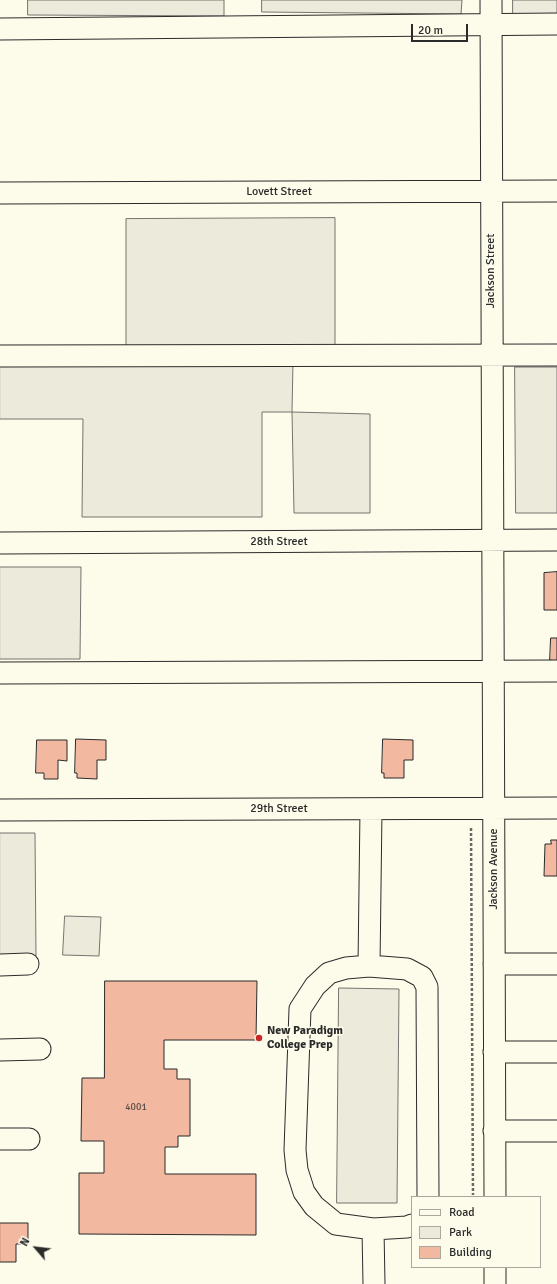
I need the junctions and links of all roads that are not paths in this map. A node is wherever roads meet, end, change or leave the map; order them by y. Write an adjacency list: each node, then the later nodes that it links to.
1 (491, 0): 2 (street, Jackson Street)
2 (491, 24): 3 (street); 4 (street); 5 (street, Jackson Street)
3 (557, 24)
4 (0, 29)
5 (491, 191): 6 (street, Lovett Street); 7 (street, Lovett Street); 8 (street, Jackson Street)
6 (557, 191)
7 (0, 193)
8 (492, 355): 9 (street); 10 (street); 12 (street, Jackson Street)
9 (557, 355)
10 (0, 356)
11 (557, 540): 12 (street, 28th Street)
12 (492, 541): 13 (street, 28th Street); 14 (street, Jackson Avenue)
13 (0, 543)
14 (493, 671): 15 (street); 16 (street); 18 (street, Jackson Avenue)
15 (557, 671)
16 (0, 673)
17 (371, 808): 18 (street, 29th Street); 20 (street, 29th Street); 25 (street)
18 (494, 808): 19 (street, 29th Street); 22 (street, Jackson Avenue)
19 (557, 808)
20 (0, 810)
21 (28, 964): 24 (street)
22 (494, 964): 23 (street); 28 (street, Jackson Avenue)
23 (557, 964)
24 (0, 965)
25 (369, 966): 34 (street); 37 (street)
26 (40, 1049): 27 (street)
27 (0, 1050)
28 (494, 1052): 29 (street); 30 (street, Jackson Avenue)
29 (557, 1052)
30 (494, 1131): 31 (street); 35 (street, Jackson Avenue)
31 (557, 1131)
32 (0, 1139): 33 (street)
33 (29, 1139)
34 (428, 1196)
35 (495, 1196)
36 (411, 1225): 37 (street)
37 (373, 1229): 39 (street)
38 (495, 1268): 40 (street)
39 (374, 1284)
40 (495, 1284)

